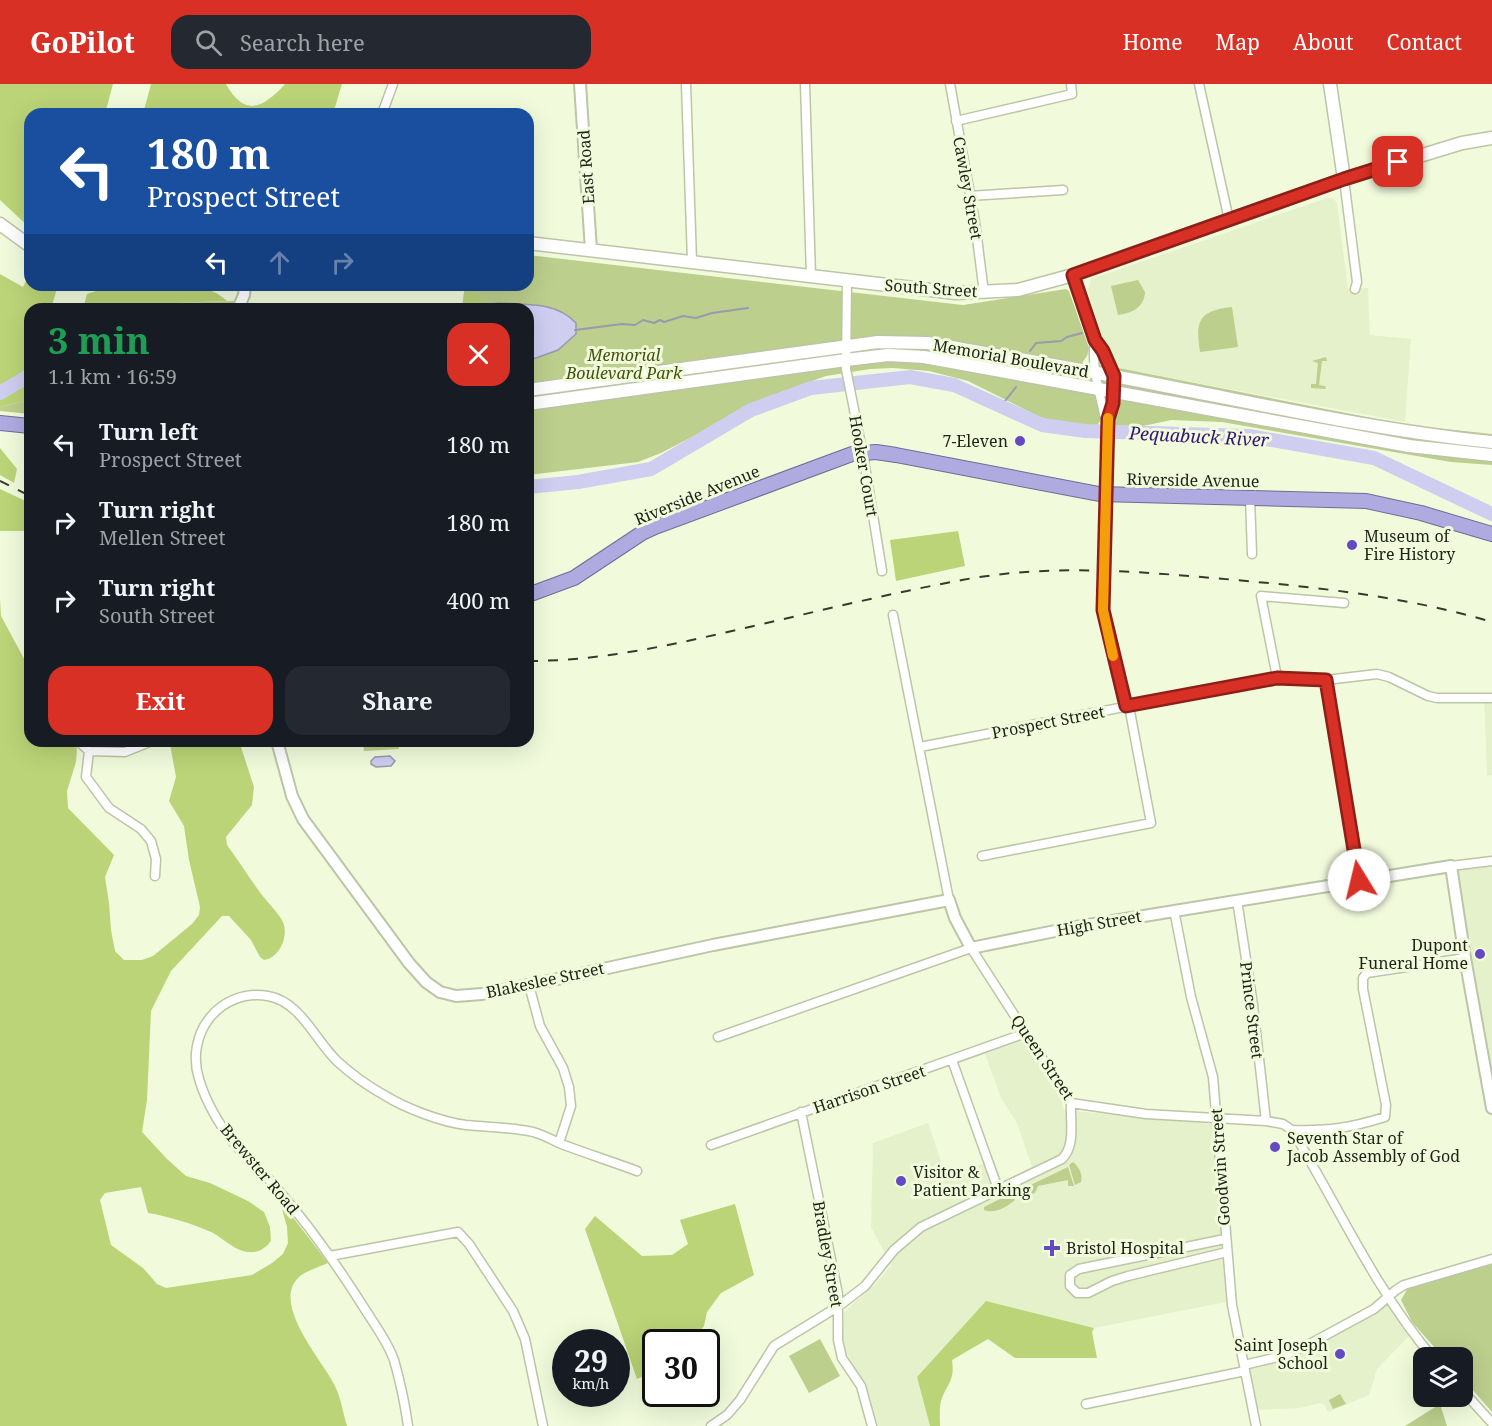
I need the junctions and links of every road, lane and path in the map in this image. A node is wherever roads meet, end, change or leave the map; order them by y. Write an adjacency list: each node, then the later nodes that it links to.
1 (393, 84): 9 (street)
2 (580, 84): 19 (street, East Road)
3 (686, 84): 20 (street)
4 (805, 84): 22 (street)
5 (950, 84): 10 (street, Cawley Street)
6 (1071, 84): 10 (street)
7 (1199, 84): 15 (street)
8 (1330, 84): 12 (main road)
9 (384, 108)
10 (956, 121): 14 (street, Cawley Street)
11 (1492, 138): 12 (main road, South Street)
12 (1344, 179): 15 (main road, South Street); 24 (street)
13 (1063, 190): 14 (street)
14 (969, 196): 25 (street, Cawley Street)
15 (1229, 220): 21 (main road, South Street)
16 (0, 225): 17 (main road)
17 (24, 242)
18 (534, 244): 19 (main road, South Street)
19 (591, 250): 20 (main road, South Street)
20 (692, 261): 22 (main road, South Street)
21 (1073, 275): 25 (main road, South Street); 26 (street)
22 (812, 276): 23 (main road, South Street)
23 (847, 281): 25 (main road, South Street); 27 (street, Hooker Court)
24 (1355, 289)
25 (984, 293)
26 (1095, 340): 29 (street); 30 (street)
27 (847, 346): 28 (street, Hooker Court); 29 (main road, Memorial Boulevard); 31 (main road, Memorial Boulevard)
28 (847, 366): 32 (main road, Memorial Boulevard); 34 (main road, Memorial Boulevard); 39 (street, Hooker Court)
29 (1095, 372): 30 (main road, Memorial Boulevard); 32 (street)
30 (1114, 376): 33 (street); 38 (main road, Memorial Boulevard)
31 (534, 389)
32 (1098, 389): 33 (main road, Memorial Boulevard); 35 (street)
33 (1114, 392): 35 (street); 40 (main road, Memorial Boulevard)
34 (534, 403)
35 (1108, 419): 41 (street)
36 (0, 423): 37 (highway)
37 (24, 425)
38 (1492, 442)
39 (862, 453): 41 (highway, Riverside Avenue); 45 (street, Hooker Court); 46 (highway, Riverside Avenue)
40 (1492, 455)
41 (1107, 494): 42 (highway, Riverside Avenue); 52 (street)
42 (1250, 497): 43 (highway, Riverside Avenue); 44 (street)
43 (1492, 534)
44 (1252, 555)
45 (882, 571)
46 (534, 593)
47 (1344, 603): 49 (street)
48 (893, 615): 56 (street, Queen Street)
49 (1277, 678): 50 (street, Prospect Street); 52 (street, Prospect Street)
50 (1326, 680): 51 (street, Prospect Street); 62 (street)
51 (1492, 698)
52 (1127, 706): 56 (street, Prospect Street); 58 (street)
53 (85, 747): 57 (street)
54 (136, 747): 57 (street)
55 (279, 747): 68 (street, Blakeslee Street)
56 (920, 747): 63 (street, Queen Street)
57 (89, 751): 61 (street)
58 (982, 856)
59 (1492, 861): 60 (street, High Street)
60 (1451, 866): 62 (street, High Street); 67 (street)
61 (155, 876)
62 (1359, 880): 64 (street, High Street)
63 (949, 900): 66 (street, Queen Street); 68 (street, Blakeslee Street)
64 (1237, 900): 65 (street, High Street); 76 (street, Prince Street)
65 (1174, 910): 66 (street, High Street); 75 (street, Goodwin Street)
66 (972, 948): 69 (street, Queen Street); 70 (street, High Street)
67 (1465, 958): 73 (street); 77 (street, Queen Street)
68 (529, 985): 78 (street)
69 (1026, 1033): 71 (street, Harrison Street); 72 (street, Queen Street)
70 (718, 1037)
71 (952, 1060): 74 (street, Harrison Street); 81 (street)
72 (1071, 1103): 75 (street, Queen Street); 81 (street)
73 (1492, 1108)
74 (801, 1112): 79 (street, Harrison Street); 87 (street, Bradley Street)
75 (1217, 1119): 76 (street, Queen Street); 82 (street, Goodwin Street)
76 (1266, 1121): 77 (street, Queen Street)
77 (1292, 1130): 86 (street)
78 (559, 1143): 80 (street, Brewster Road); 84 (street, Brewster Road)
79 (711, 1145)
80 (637, 1171)
81 (998, 1189): 87 (street)
82 (1225, 1239): 83 (street, Goodwin Street); 83 (street)
83 (1227, 1252): 89 (street, Goodwin Street)
84 (330, 1256): 94 (street, Brewster Road); 95 (street)
85 (1492, 1259): 86 (street)
86 (1389, 1297): 88 (street); 89 (street)
87 (839, 1306): 93 (street, Bradley Street); 96 (street)
88 (1424, 1347)
89 (1244, 1368): 91 (street); 97 (street, Goodwin Street)
90 (1473, 1402): 92 (street)
91 (1086, 1404)
92 (1492, 1423)
93 (870, 1424)
94 (408, 1426)
95 (543, 1426)
96 (711, 1426)
97 (1256, 1426)

